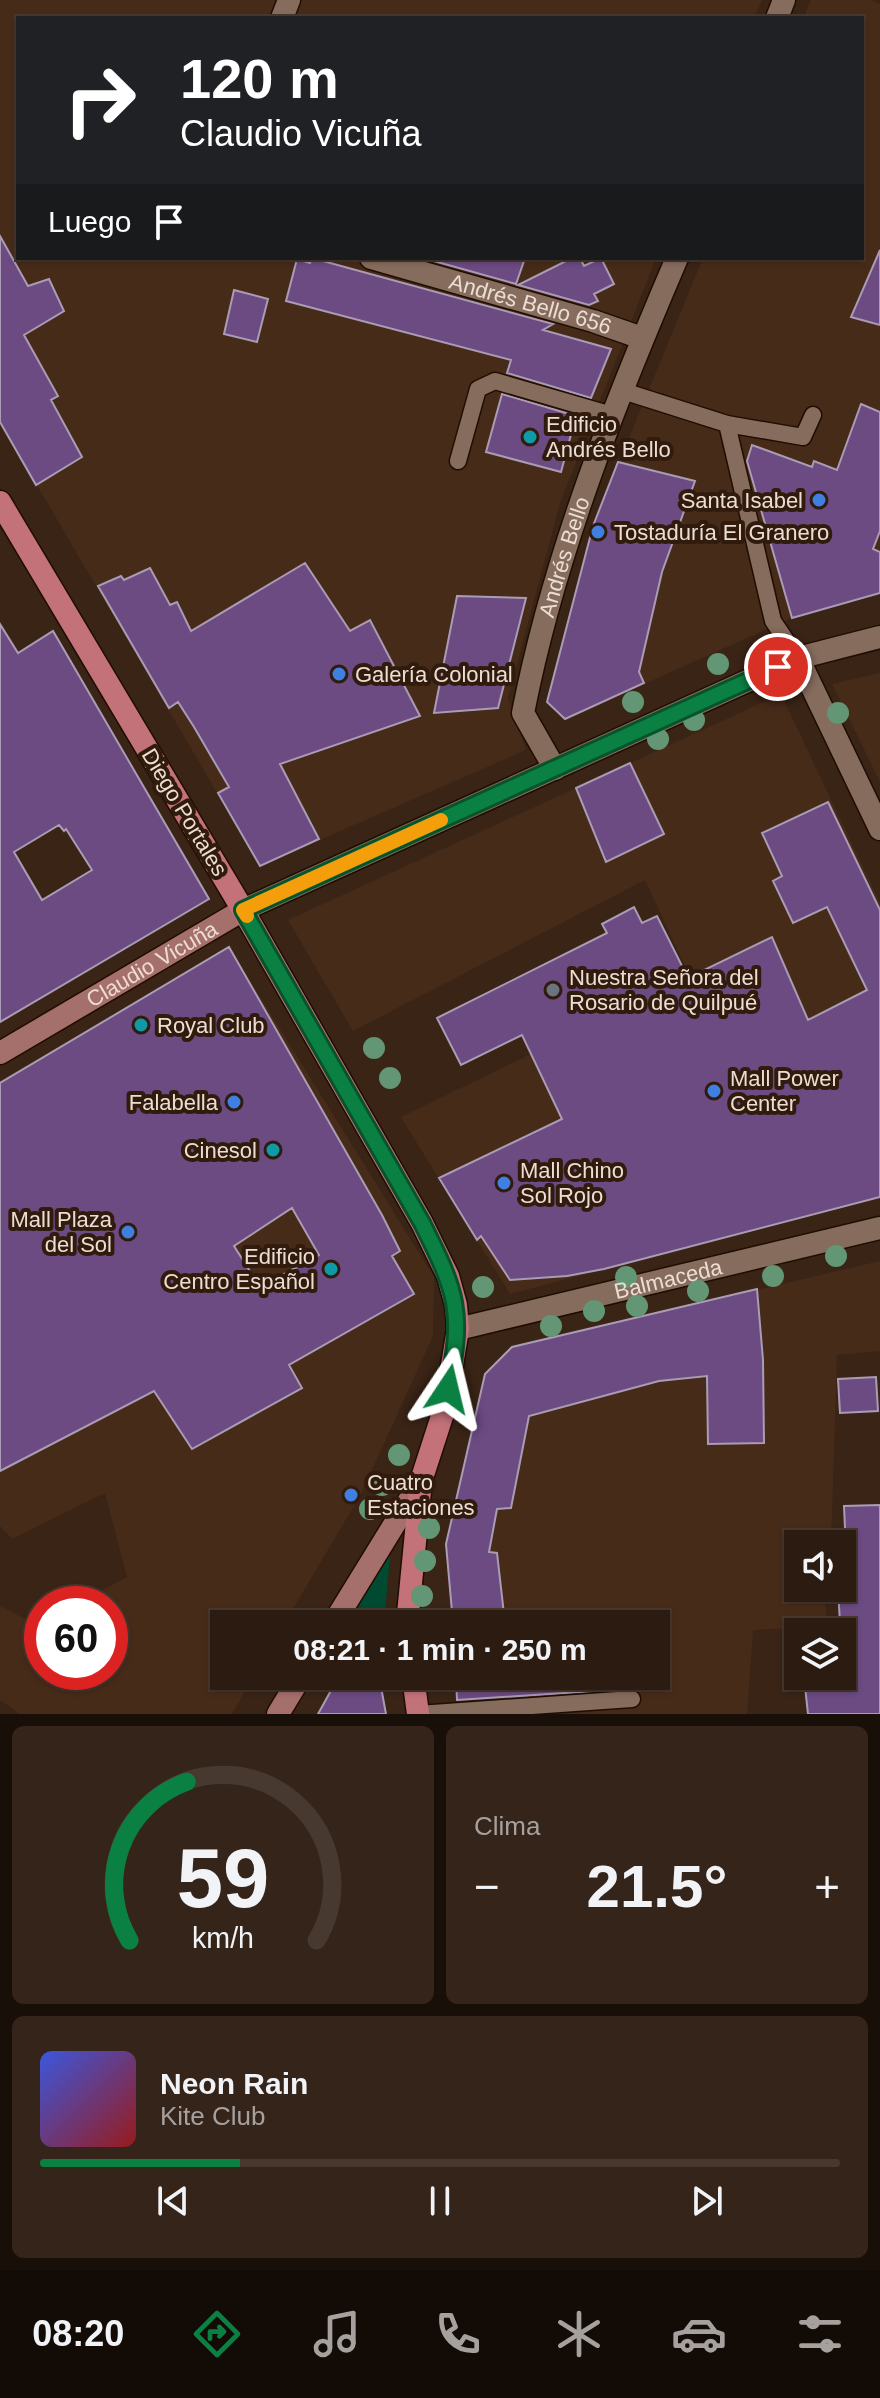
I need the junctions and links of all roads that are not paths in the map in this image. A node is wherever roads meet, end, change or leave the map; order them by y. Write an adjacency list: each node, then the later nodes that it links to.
1 (378, 260): 3 (street, Andrés Bello 656)
2 (676, 260): 3 (street, Andrés Bello)
3 (642, 338): 4 (street, Andrés Bello)
4 (623, 391): 5 (street, Andrés Bello); 7 (lane)
5 (612, 415): 8 (lane); 12 (street, Andrés Bello)
6 (813, 415): 7 (lane)
7 (727, 424): 11 (lane)
8 (458, 461)
9 (0, 502): 14 (main road, Diego Portales)
10 (880, 637): 11 (street, Claudio Vicuña)
11 (798, 658): 12 (street, Claudio Vicuña); 13 (street)
12 (555, 769): 14 (street, Claudio Vicuña)
13 (880, 829)
14 (243, 910): 15 (main road, Claudio Vicuña); 17 (main road, Diego Portales)
15 (0, 1053)
16 (880, 1228): 17 (street, Balmaceda)
17 (458, 1329): 18 (main road, Diego Portales)
18 (421, 1481): 19 (main road); 20 (main road, Diego Portales)
19 (342, 1610)
20 (408, 1610)
21 (293, 1690): 24 (main road)
22 (415, 1690): 25 (main road)
23 (632, 1699): 25 (lane)
24 (278, 1714)
25 (418, 1714)

